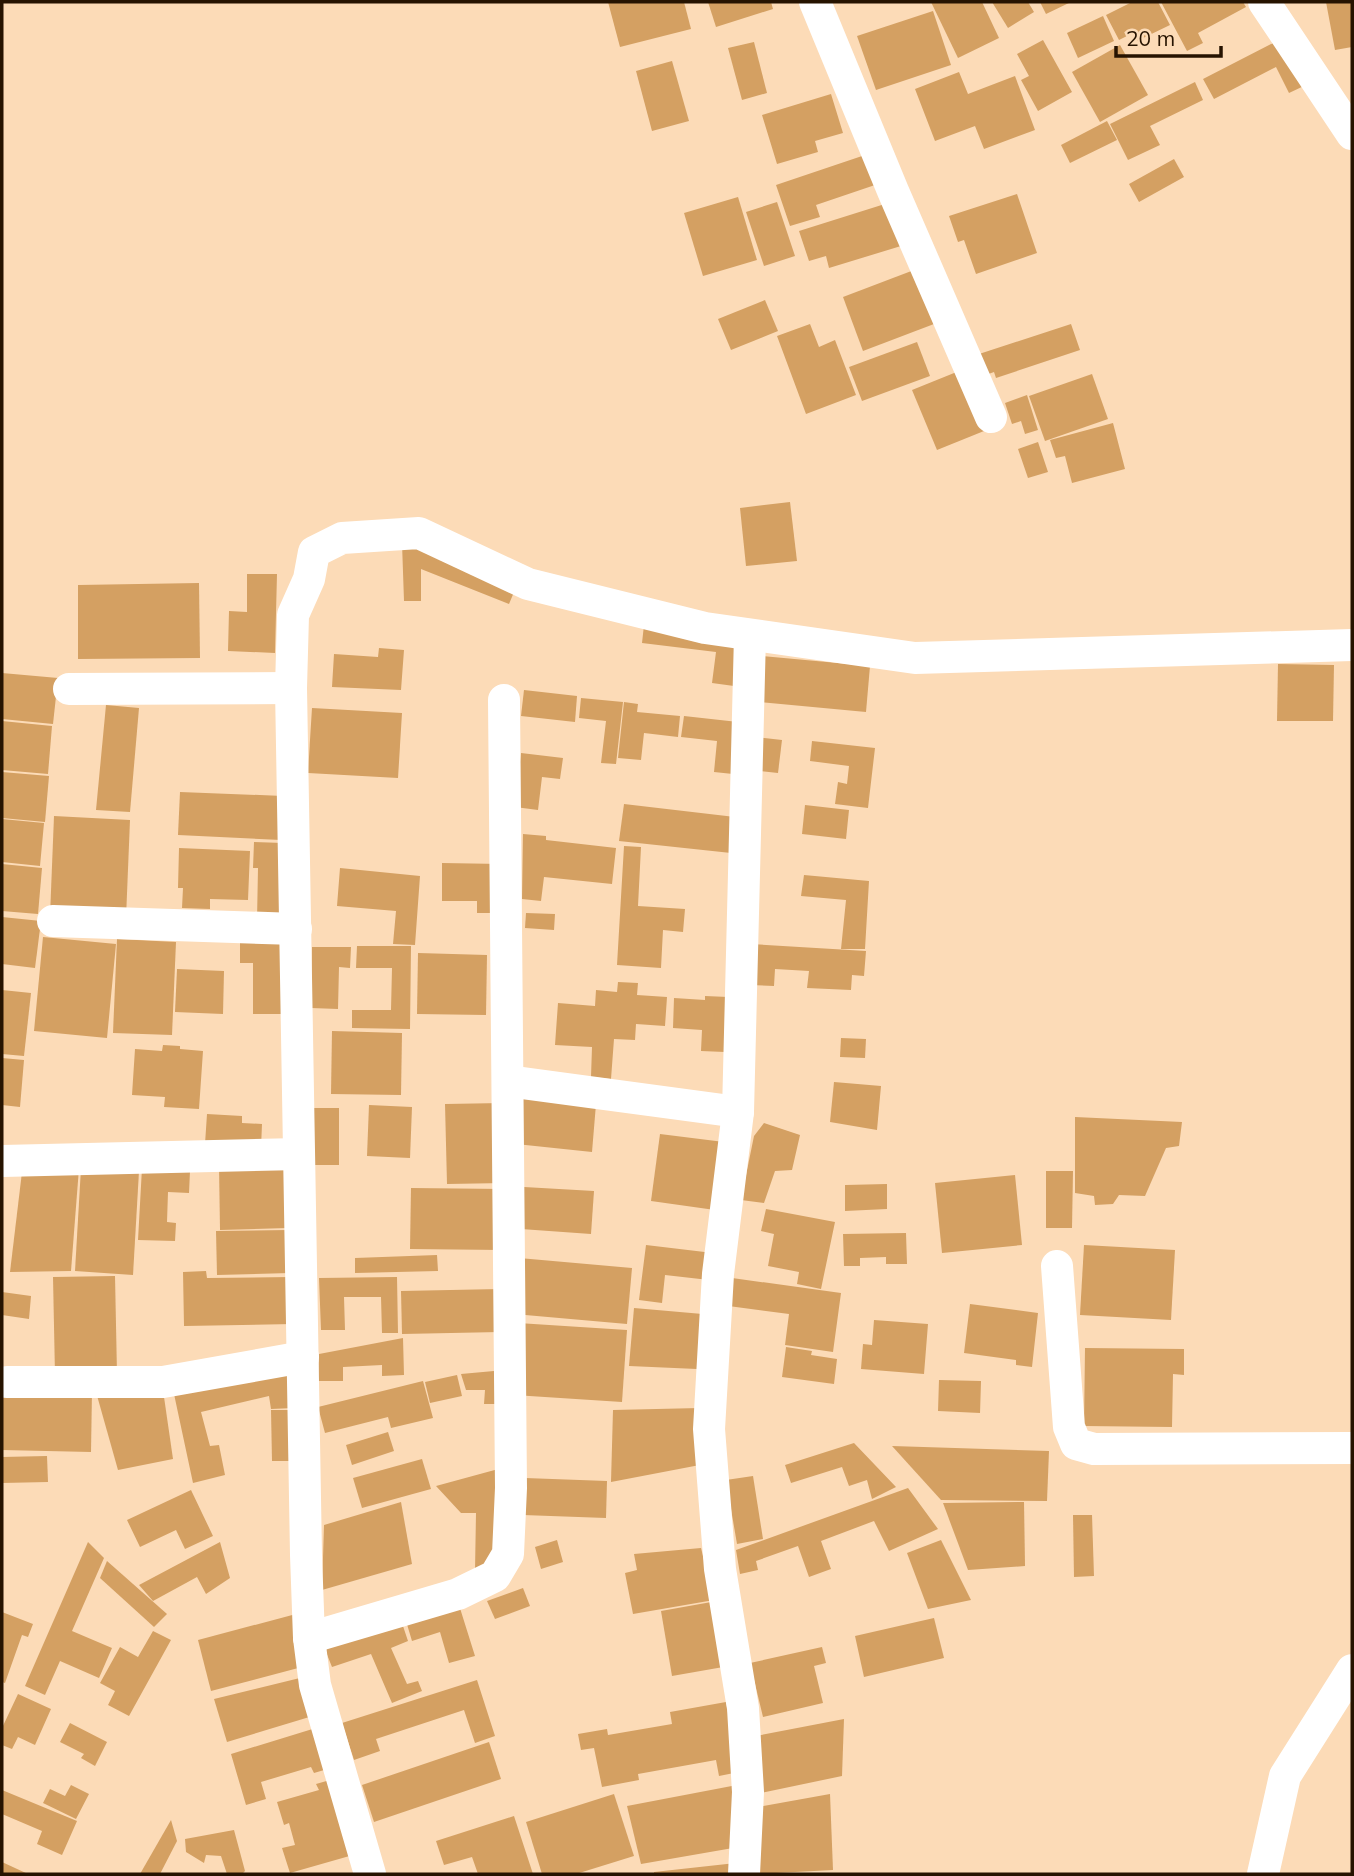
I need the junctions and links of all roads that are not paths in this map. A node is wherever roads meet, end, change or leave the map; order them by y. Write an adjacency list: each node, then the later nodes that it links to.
1 (815, 2): 4 (street)
2 (1264, 2): 3 (street)
3 (1348, 120)
4 (991, 417)
5 (750, 635): 6 (street); 7 (street); 13 (street)
6 (1352, 645)
7 (291, 688): 8 (street); 11 (street)
8 (69, 690)
9 (504, 699): 12 (street)
10 (53, 921): 11 (street)
11 (296, 929): 14 (street)
12 (508, 1081): 13 (street); 20 (street)
13 (738, 1112): 23 (street)
14 (299, 1154): 15 (street); 17 (street)
15 (2, 1160)
16 (1057, 1266): 19 (street)
17 (303, 1357): 18 (street); 20 (street)
18 (7, 1382)
19 (1352, 1448)
20 (309, 1638): 22 (street)
21 (1352, 1670): 24 (street)
22 (370, 1874)
23 (744, 1874)
24 (1263, 1874)

